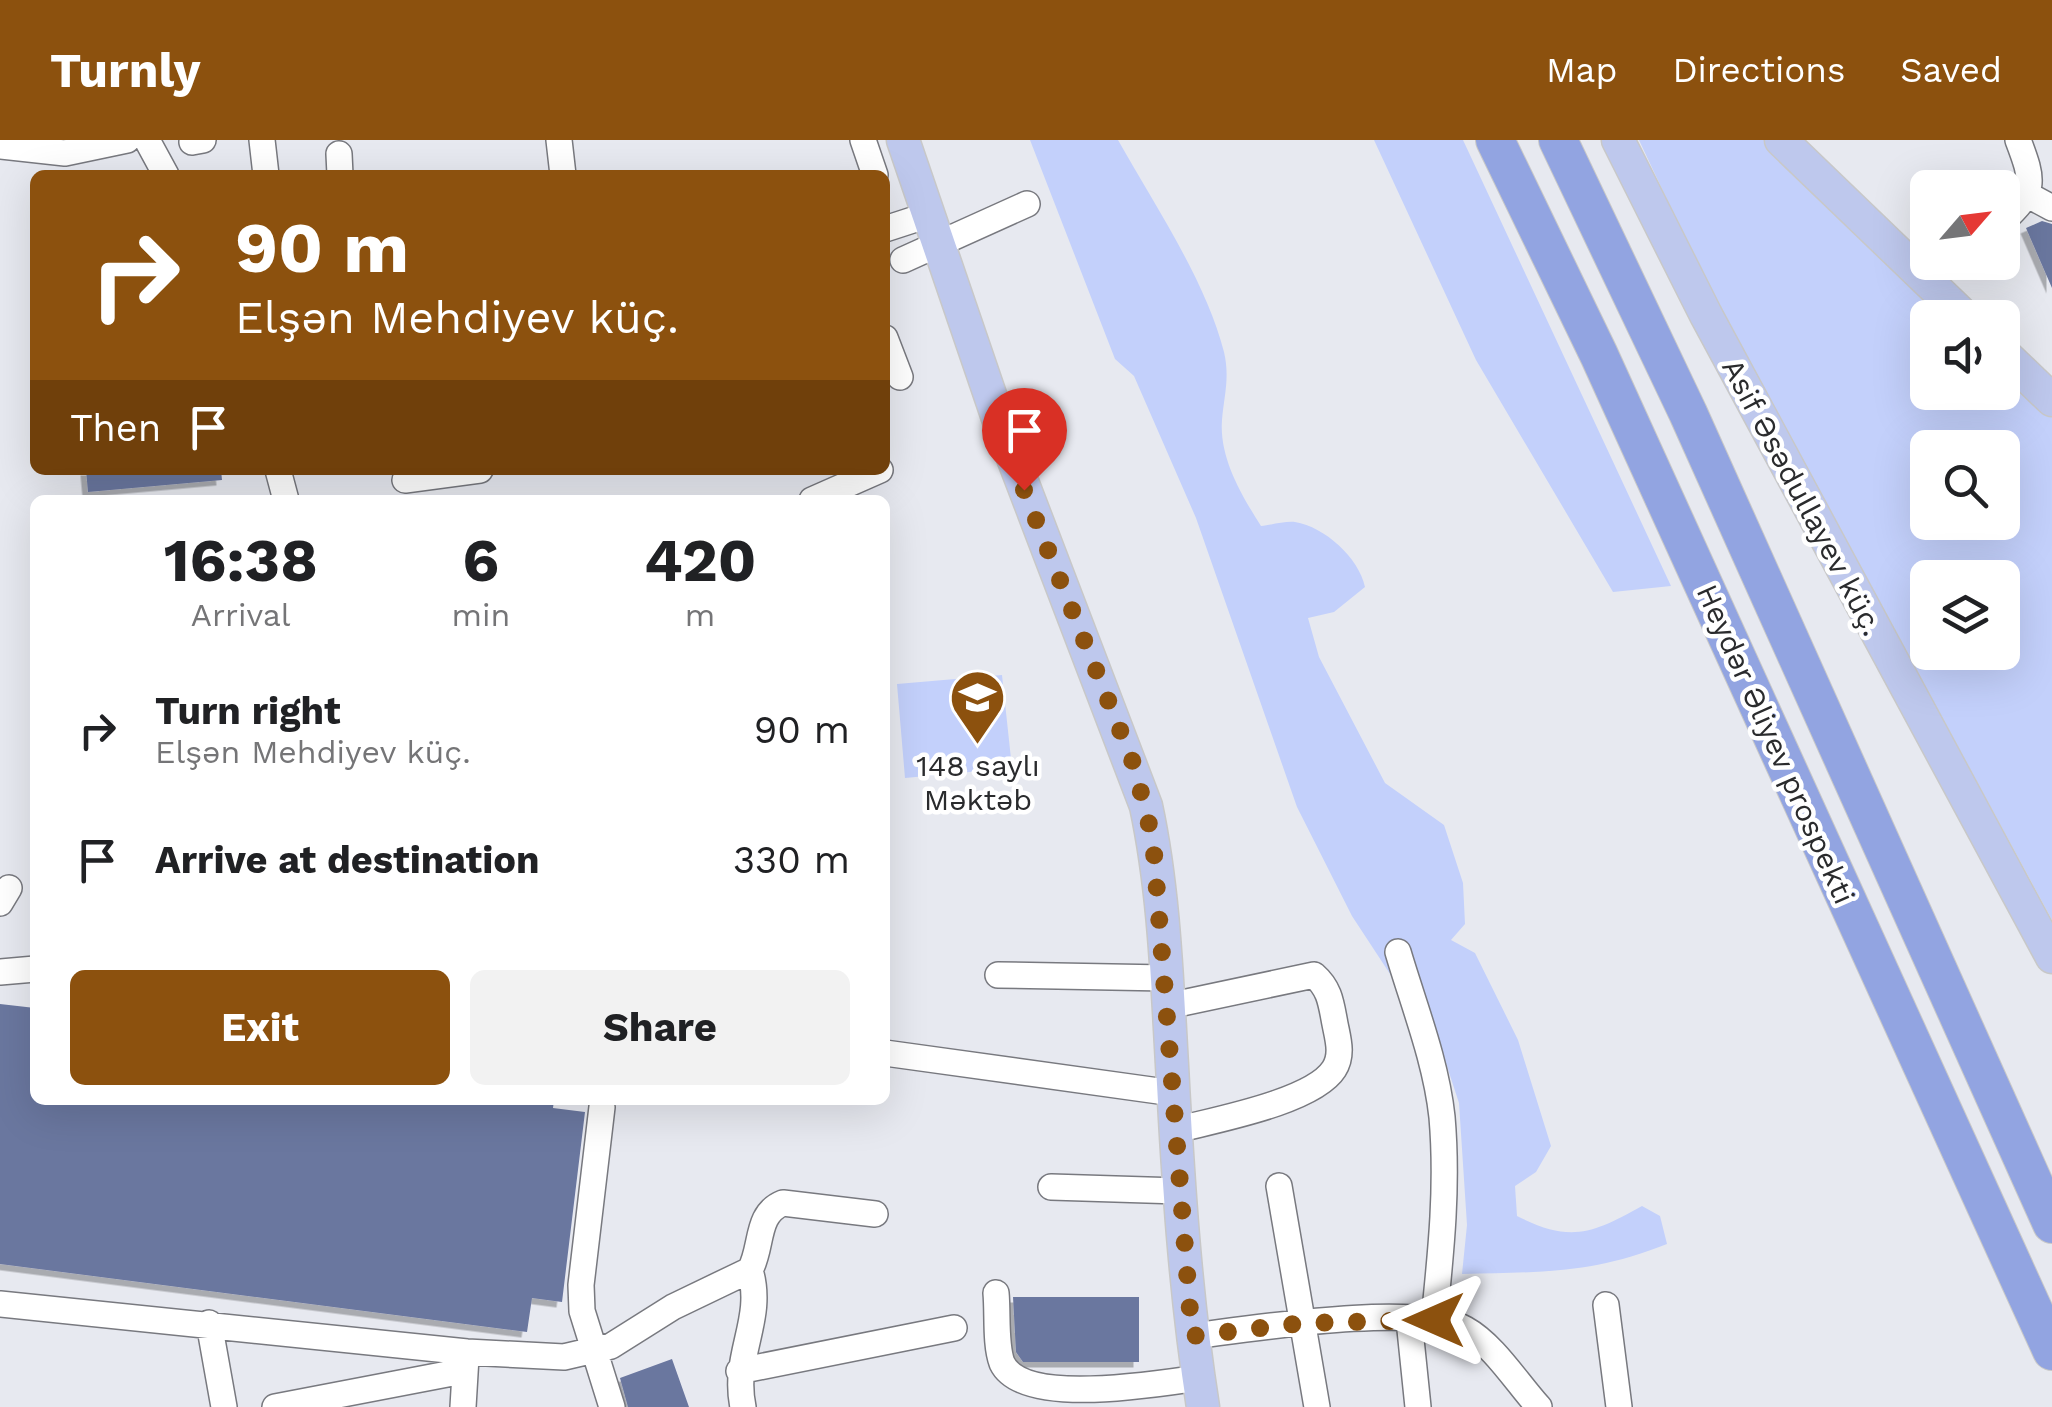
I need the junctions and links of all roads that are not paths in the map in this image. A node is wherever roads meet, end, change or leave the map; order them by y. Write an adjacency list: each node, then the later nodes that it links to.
1 (127, 140): 12 (street)
2 (147, 140): 13 (street)
3 (262, 140): 14 (street)
4 (559, 140): 15 (street)
5 (864, 140): 16 (street)
6 (903, 140): 22 (main road)
7 (1496, 140): 57 (highway, Heydər Əliyev prospekti)
8 (1618, 140): 34 (main road, Asif Əsədullayev küç.)
9 (1782, 140): 24 (main road)
10 (2018, 140): 17 (street)
11 (1561, 142): 47 (highway, Heydər Əliyev prospekti)
12 (1, 148)
13 (163, 170)
14 (265, 170)
15 (562, 170)
16 (873, 170)
17 (2028, 194): 18 (street); 20 (street)
18 (2020, 203)
19 (1027, 204): 22 (street)
20 (2052, 208)
21 (890, 220): 22 (street)
22 (933, 231): 23 (street); 38 (main road)
23 (903, 260)
24 (1947, 300)
25 (890, 351): 27 (street)
26 (2020, 369): 28 (main road)
27 (900, 377)
28 (2052, 400)
29 (443, 475): 31 (street)
30 (869, 475): 32 (street)
31 (406, 480)
32 (823, 495)
33 (1398, 952): 52 (street)
34 (2052, 956)
35 (30, 969): 36 (street)
36 (0, 972)
37 (998, 976): 38 (street)
38 (1167, 992): 40 (main road); 42 (street)
39 (890, 1054): 40 (street)
40 (1173, 1093): 42 (main road)
41 (602, 1107): 58 (street)
42 (1176, 1130): 45 (main road)
43 (1279, 1186): 53 (street)
44 (1052, 1187): 45 (street)
45 (1179, 1191): 56 (main road)
46 (875, 1214): 48 (street)
47 (2052, 1224)
48 (750, 1270): 58 (street); 60 (street)
49 (996, 1294): 62 (street)
50 (0, 1304): 54 (street)
51 (1606, 1304): 71 (street)
52 (1422, 1320): 53 (street); 69 (street); 70 (street)
53 (1304, 1323): 56 (street); 68 (street)
54 (209, 1324): 59 (street); 63 (street)
55 (954, 1328): 60 (street)
56 (1192, 1336): 61 (main road)
57 (2052, 1351)
58 (594, 1354): 59 (street); 66 (street)
59 (465, 1362): 64 (street); 65 (street)
60 (739, 1371): 67 (street)
61 (1201, 1392): 62 (street)
62 (1080, 1402)
63 (224, 1407)
64 (275, 1407)
65 (463, 1407)
66 (612, 1407)
67 (743, 1407)
68 (1316, 1407)
69 (1418, 1407)
70 (1539, 1407)
71 (1620, 1407)

